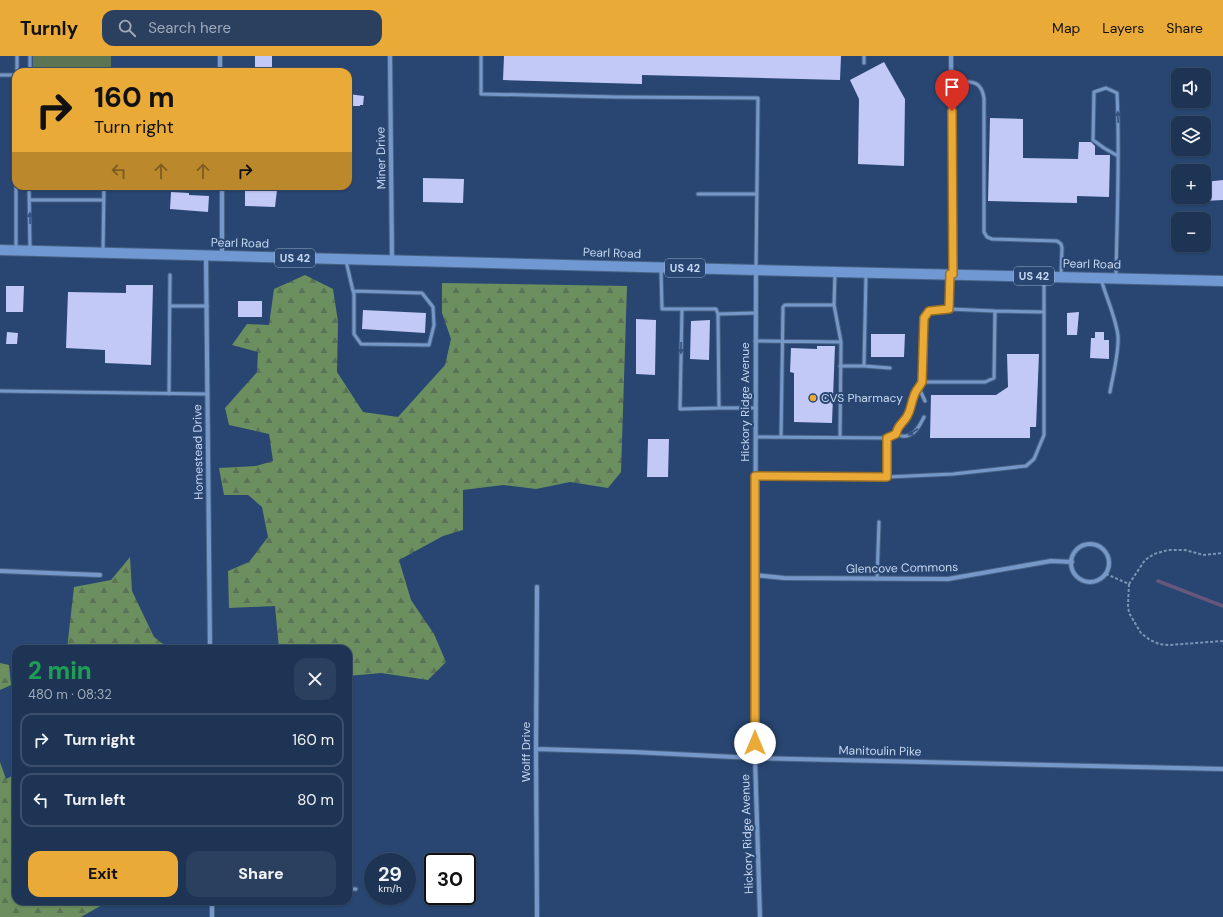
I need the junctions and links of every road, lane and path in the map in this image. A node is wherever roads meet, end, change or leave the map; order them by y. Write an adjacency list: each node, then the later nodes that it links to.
1 (17, 56): 9 (lane)
2 (30, 56): 10 (lane)
3 (220, 56): 11 (street)
4 (390, 56): 31 (street, Miner Drive)
5 (481, 56): 21 (lane)
6 (864, 56): 8 (lane)
7 (952, 56): 14 (street)
8 (864, 63)
9 (17, 68)
10 (30, 68)
11 (220, 68)
12 (0, 75): 13 (lane)
13 (12, 75)
14 (952, 81): 36 (street); 39 (lane)
15 (1118, 156): 15 (lane, one-way to 15); 41 (lane)
16 (16, 190): 25 (lane)
17 (29, 190): 22 (lane)
18 (104, 190): 23 (lane)
19 (222, 190): 29 (street)
20 (698, 194): 21 (lane)
21 (757, 194): 33 (lane)
22 (29, 200): 23 (lane); 26 (lane, one-way to 22)
23 (104, 200): 27 (lane)
24 (0, 250): 25 (main road, Pearl Road / US 42)
25 (16, 251): 26 (main road, Pearl Road / US 42)
26 (30, 251): 27 (main road, Pearl Road / US 42)
27 (103, 253): 28 (main road, Pearl Road / US 42)
28 (206, 256): 29 (main road, Pearl Road / US 42); 46 (street, Homestead Drive)
29 (222, 256): 30 (main road, Pearl Road / US 42)
30 (345, 259): 31 (main road, Pearl Road / US 42); 43 (lane)
31 (392, 260): 32 (main road, Pearl Road / US 42)
32 (661, 268): 33 (main road, Pearl Road / US 42); 47 (lane)
33 (756, 270): 34 (main road, Pearl Road / US 42); 51 (street, Hickory Ridge Avenue)
34 (835, 272): 35 (main road, Pearl Road / US 42); 44 (lane)
35 (866, 272): 36 (main road, Pearl Road / US 42); 57 (lane)
36 (951, 274): 38 (main road, Pearl Road / US 42); 48 (lane)
37 (170, 275): 45 (lane)
38 (1044, 276): 39 (main road, Pearl Road / US 42); 50 (lane)
39 (1061, 277): 40 (main road, Pearl Road / US 42)
40 (1100, 278): 41 (main road, Pearl Road / US 42); 62 (lane)
41 (1116, 278): 42 (main road, Pearl Road / US 42)
42 (1223, 281)
43 (353, 291): 43 (lane)
44 (834, 305): 54 (lane); 55 (lane)
45 (170, 306): 46 (lane); 63 (lane)
46 (207, 306): 64 (street, Homestead Drive)
47 (682, 309): 52 (lane); 66 (lane, one-way to 66)
48 (949, 309): 49 (lane); 59 (lane)
49 (996, 311): 50 (lane); 59 (lane)
50 (1044, 312): 75 (lane)
51 (756, 313): 52 (lane); 53 (street, Hickory Ridge Avenue)
52 (718, 314): 66 (lane)
53 (755, 341): 54 (lane); 67 (street, Hickory Ridge Avenue)
54 (782, 341): 55 (lane); 71 (lane)
55 (841, 342): 56 (lane)
56 (840, 366): 57 (lane); 72 (lane)
57 (864, 366): 58 (lane)
58 (890, 368)
59 (922, 382): 60 (lane)
60 (919, 388): 65 (lane); 69 (lane)
61 (0, 391): 63 (lane)
62 (1110, 392)
63 (169, 394): 64 (lane)
64 (208, 394): 87 (street, Homestead Drive)
65 (925, 400)
66 (719, 408): 67 (lane)
67 (756, 408): 70 (street, Hickory Ridge Avenue)
68 (924, 417): 69 (lane, one-way to 69)
69 (896, 434): 73 (lane)
70 (756, 437): 71 (lane); 74 (street, Hickory Ridge Avenue)
71 (781, 437): 72 (lane)
72 (840, 438): 73 (lane)
73 (887, 438): 75 (lane)
74 (755, 476): 75 (lane); 82 (street, Hickory Ridge Avenue)
75 (887, 477)
76 (879, 522): 83 (lane)
77 (1223, 553): 84 (path)
78 (1072, 562): 80 (street); 80 (street); 83 (street, Glencove Commons)
79 (0, 571): 81 (street)
80 (1106, 574): 84 (path)
81 (100, 575)
82 (755, 575): 83 (street, Glencove Commons); 89 (street, Hickory Ridge Avenue)
83 (877, 579)
84 (1129, 584): 86 (path)
85 (537, 587): 88 (street, Wolff Drive)
86 (1223, 641)
87 (210, 645)
88 (536, 749): 89 (street, Manitoulin Pike); 95 (street, Wolff Drive)
89 (755, 758): 90 (street, Manitoulin Pike); 96 (street, Hickory Ridge Avenue)
90 (1223, 769)
91 (352, 889): 92 (lane)
92 (356, 889)
93 (212, 905): 94 (street)
94 (212, 917)
95 (537, 917)
96 (760, 917)

